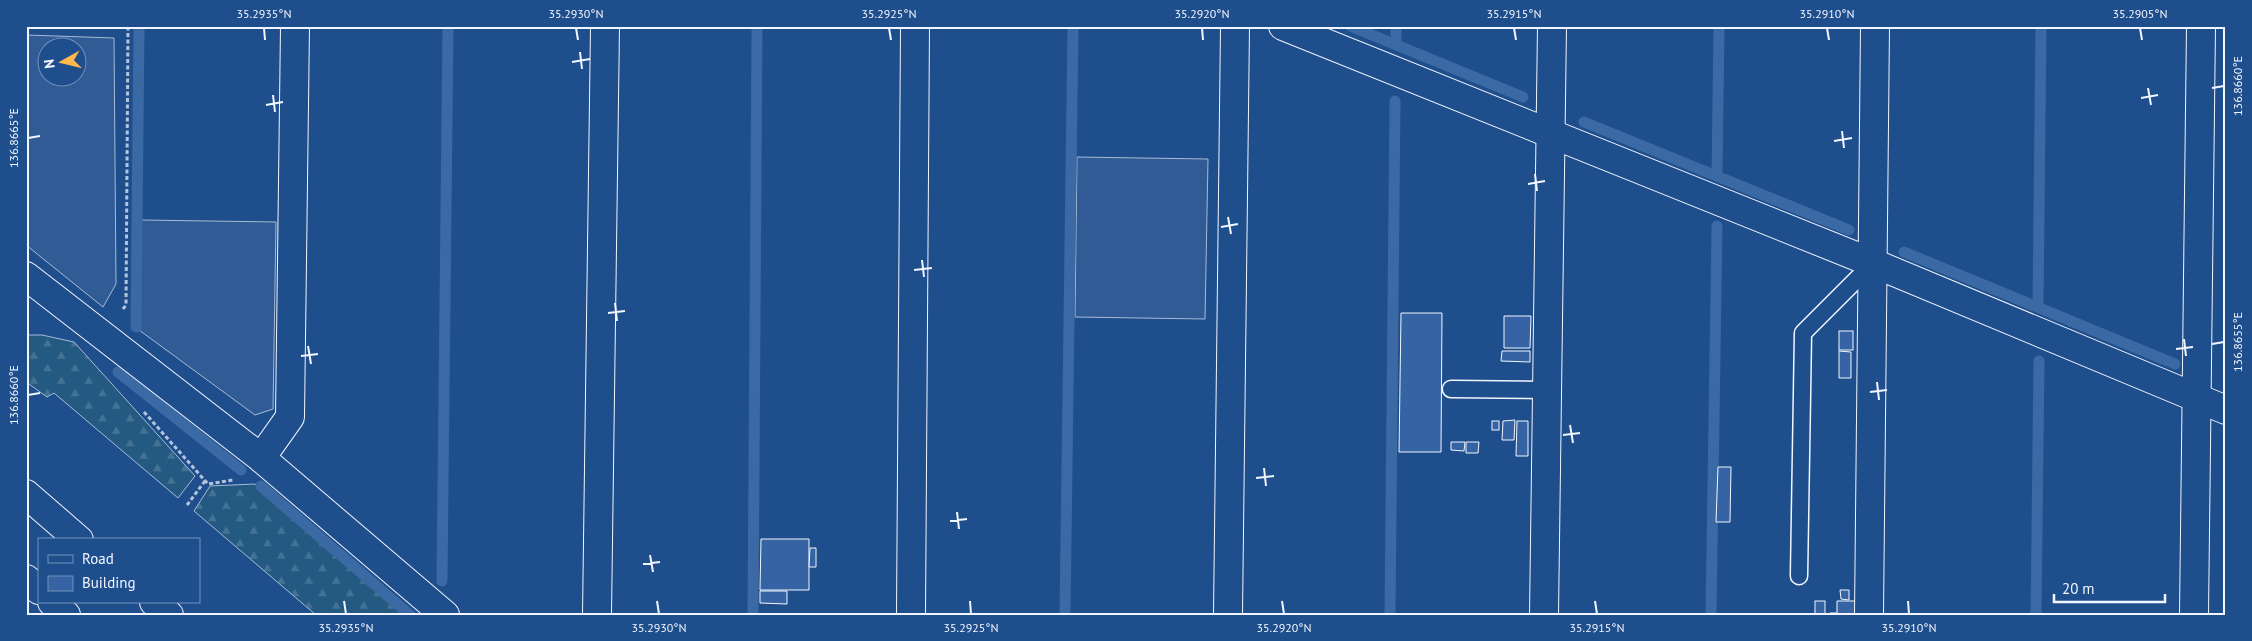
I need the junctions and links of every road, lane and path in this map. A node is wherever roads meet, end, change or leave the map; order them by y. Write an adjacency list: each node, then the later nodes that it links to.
1 (128, 26): 13 (path)
2 (295, 26): 18 (main road)
3 (604, 26): 31 (main road)
4 (915, 26): 32 (main road)
5 (1235, 26): 33 (main road)
6 (1282, 26): 10 (main road)
7 (1552, 26): 10 (main road)
8 (1876, 26): 11 (main road)
9 (2201, 26): 16 (main road)
10 (1551, 135): 11 (main road); 15 (main road)
11 (1873, 263): 16 (main road); 23 (lane); 35 (main road)
12 (26, 276): 13 (main road)
13 (102, 335): 18 (main road)
14 (1451, 389): 15 (lane)
15 (1547, 390): 34 (main road)
16 (2196, 398): 17 (main road); 36 (main road)
17 (2226, 410)
18 (261, 458): 30 (main road)
19 (205, 481): 21 (path)
20 (26, 494): 22 (main road)
21 (188, 505)
22 (77, 538)
23 (1799, 576)
24 (26, 579): 25 (main road)
25 (38, 589)
26 (54, 604): 28 (main road)
27 (156, 604): 29 (main road)
28 (66, 615)
29 (169, 615)
30 (446, 615)
31 (597, 615)
32 (911, 615)
33 (1228, 615)
34 (1544, 615)
35 (1869, 615)
36 (2194, 615)

